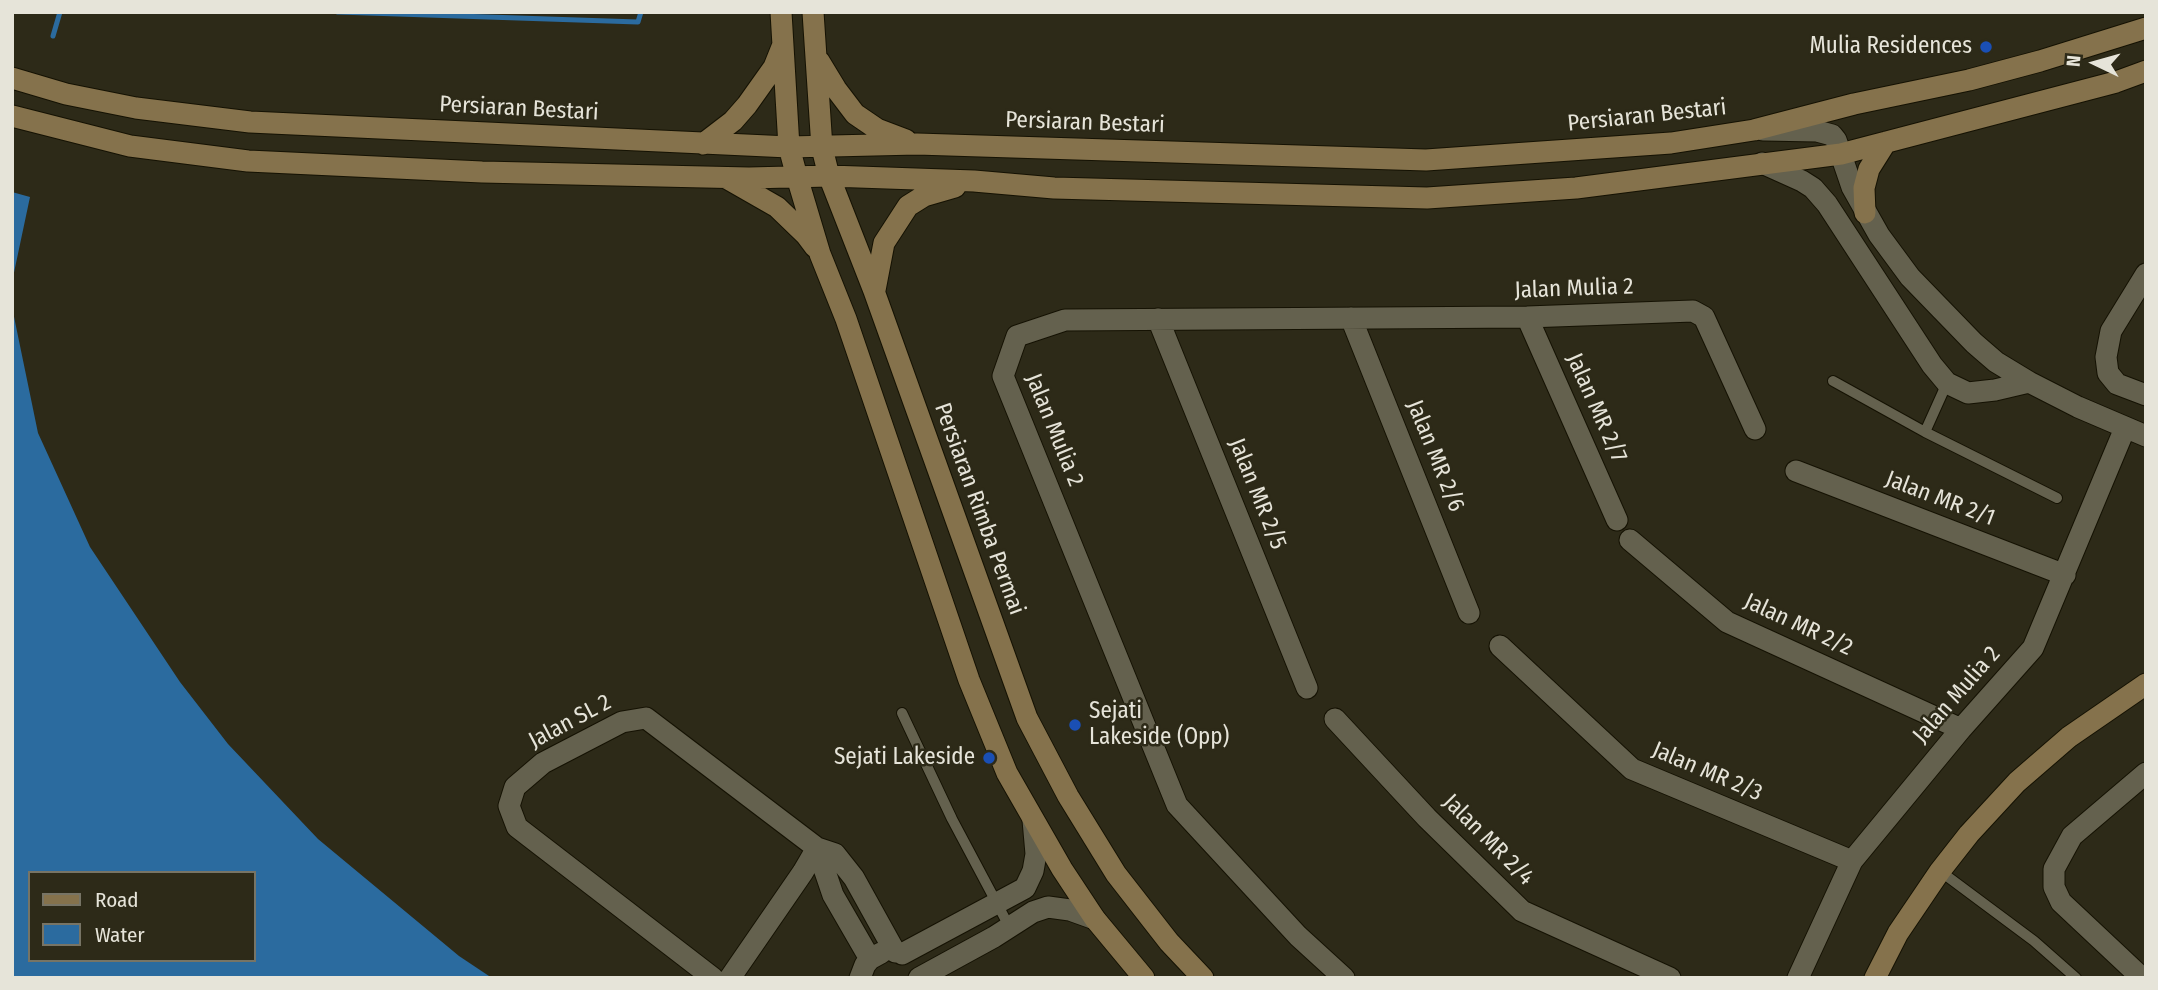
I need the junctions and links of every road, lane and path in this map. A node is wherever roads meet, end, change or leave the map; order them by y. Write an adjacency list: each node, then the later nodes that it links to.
1 (781, 12): 4 (main road)
2 (813, 12): 5 (main road, Persiaran Rimba Permai)
3 (2146, 28): 9 (main road, Persiaran Bestari)
4 (783, 45): 11 (main road); 13 (main road)
5 (817, 56): 12 (main road); 14 (main road, Persiaran Rimba Permai)
6 (2146, 71): 10 (main road)
7 (12, 78): 11 (main road, Persiaran Bestari)
8 (12, 116): 19 (main road)
9 (1754, 130): 12 (main road, Persiaran Bestari); 15 (street)
10 (1886, 142): 15 (main road); 21 (main road)
11 (703, 144): 13 (main road, Persiaran Bestari)
12 (917, 144): 14 (main road, Persiaran Bestari)
13 (789, 147): 14 (main road, Persiaran Bestari); 18 (main road)
14 (822, 148): 17 (main road, Persiaran Rimba Permai)
15 (1840, 154): 16 (main road); 21 (street)
16 (1762, 163): 20 (main road); 30 (street)
17 (829, 176): 18 (main road); 20 (main road); 24 (main road, Persiaran Rimba Permai)
18 (797, 177): 19 (main road); 22 (main road)
19 (726, 178): 22 (main road)
20 (974, 181): 24 (main road)
21 (1865, 213): 29 (street)
22 (820, 254): 49 (main road)
23 (2146, 274): 31 (street)
24 (874, 291): 62 (main road, Persiaran Rimba Permai)
25 (1527, 317): 26 (street, Jalan Mulia 2); 33 (street, Jalan Mulia 2); 38 (street, Jalan MR 2/7)
26 (1351, 318): 27 (street, Jalan Mulia 2); 41 (street, Jalan MR 2/6)
27 (1158, 319): 44 (street, Jalan MR 2/5); 63 (street, Jalan Mulia 2)
28 (1833, 381): 34 (lane)
29 (2028, 382): 30 (street); 32 (street)
30 (1947, 383): 34 (lane)
31 (2146, 395)
32 (2126, 428): 35 (street); 40 (street, Jalan Mulia 2)
33 (1755, 429)
34 (1925, 432): 37 (lane)
35 (2146, 436)
36 (1796, 471): 40 (street, Jalan MR 2/1)
37 (2057, 498)
38 (1617, 520)
39 (1630, 540): 47 (street, Jalan MR 2/2)
40 (2065, 575): 47 (street, Jalan Mulia 2)
41 (1469, 613)
42 (1500, 646): 51 (street, Jalan MR 2/3)
43 (2146, 684): 52 (main road)
44 (1307, 688)
45 (902, 713): 53 (lane)
46 (1335, 719): 64 (street, Jalan MR 2/4)
47 (1961, 729): 51 (street, Jalan Mulia 2)
48 (2146, 773): 68 (street)
49 (1033, 820): 53 (street); 54 (main road)
50 (817, 848): 56 (street, Jalan SL 2); 57 (street); 58 (street, Jalan SL 2); 59 (street)
51 (1852, 861): 65 (street, Jalan Mulia 2)
52 (1940, 870): 66 (main road); 67 (lane)
53 (996, 902): 55 (lane); 56 (street)
54 (1095, 919): 55 (street); 61 (main road)
55 (1010, 928): 60 (street)
56 (899, 953): 57 (street); 60 (street, Jalan SL 2)
57 (865, 968)
58 (713, 978)
59 (730, 978)
60 (919, 978)
61 (1144, 978)
62 (1203, 978)
63 (1344, 978)
64 (1670, 978)
65 (1798, 978)
66 (1875, 978)
67 (2076, 978)
68 (2142, 978)

